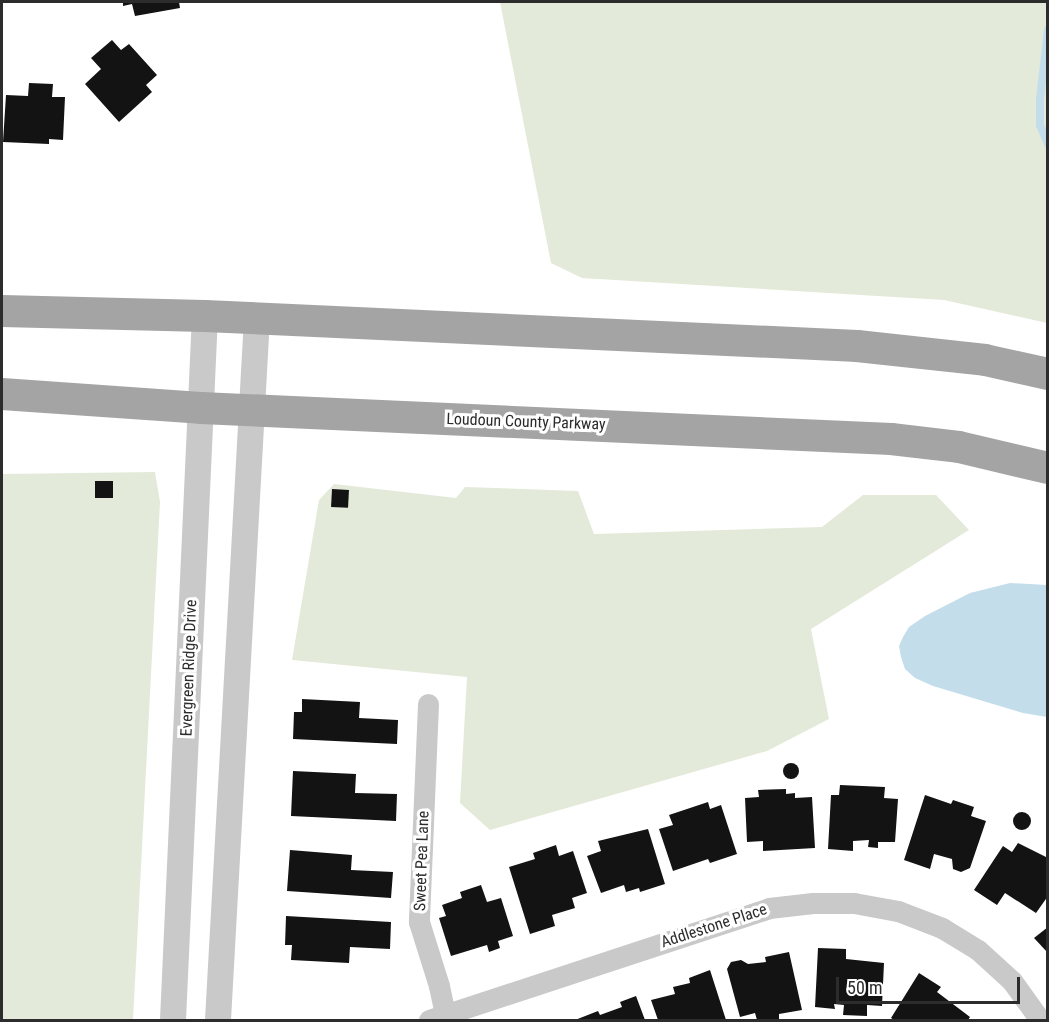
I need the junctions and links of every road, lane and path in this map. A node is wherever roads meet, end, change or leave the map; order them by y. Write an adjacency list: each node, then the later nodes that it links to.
1 (2, 311): 2 (main road)
2 (205, 316): 3 (main road); 6 (street, Evergreen Ridge Drive)
3 (256, 319): 4 (main road); 7 (street)
4 (1047, 374)
5 (2, 394): 6 (main road, Loudoun County Parkway)
6 (201, 408): 7 (main road, Loudoun County Parkway); 11 (street, Evergreen Ridge Drive)
7 (252, 410): 8 (main road, Loudoun County Parkway); 12 (street)
8 (1047, 468)
9 (428, 704): 10 (street, Sweet Pea Lane)
10 (437, 1018): 13 (street, Addlestone Place)
11 (173, 1020)
12 (218, 1020)
13 (1041, 1020)

